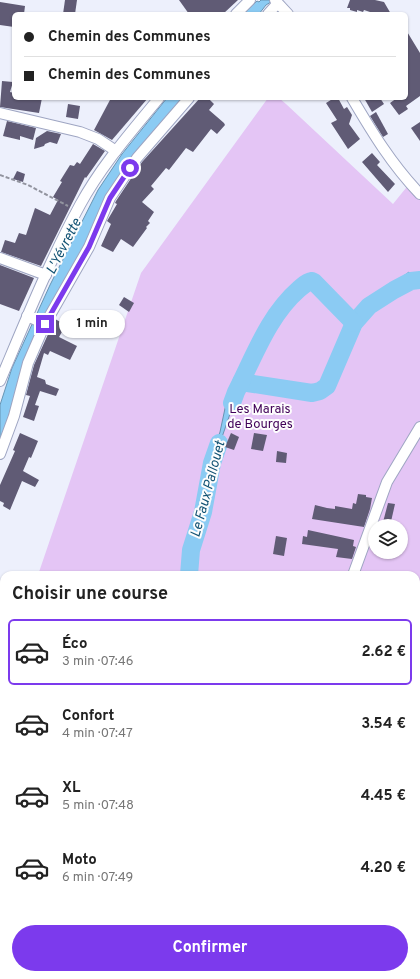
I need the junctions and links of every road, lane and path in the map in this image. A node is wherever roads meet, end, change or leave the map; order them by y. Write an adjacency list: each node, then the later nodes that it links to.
1 (250, 0): 3 (street)
2 (276, 2): 4 (street); 5 (street)
3 (238, 12)
4 (269, 12)
5 (286, 12)
6 (157, 100): 10 (street)
7 (187, 100): 17 (street)
8 (353, 100): 12 (street)
9 (0, 113): 10 (street)
10 (116, 150): 13 (street)
11 (0, 175): 13 (path)
12 (420, 194)
13 (77, 211): 15 (street)
14 (0, 258): 15 (street)
15 (46, 274): 16 (street)
16 (29, 317): 17 (street); 18 (street)
17 (44, 324): 20 (street)
18 (0, 381)
19 (420, 427): 21 (street)
20 (1, 450)
21 (354, 571)

